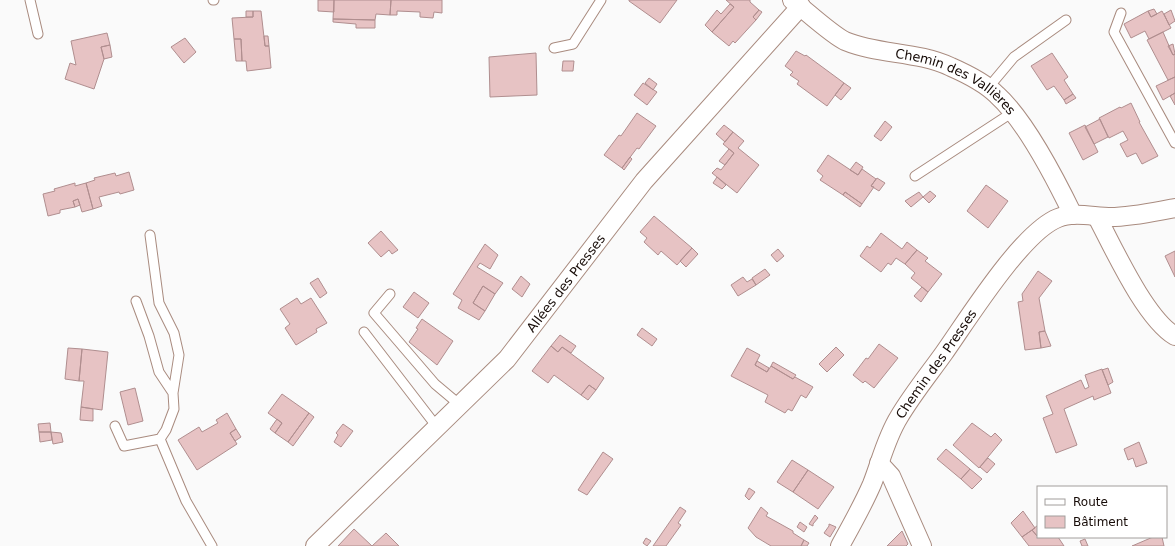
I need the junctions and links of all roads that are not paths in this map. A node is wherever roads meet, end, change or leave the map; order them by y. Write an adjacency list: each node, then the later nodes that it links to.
1 (30, 0): 6 (lane)
2 (600, 0): 7 (lane)
3 (797, 3): 8 (street, Chemin des Vallières); 21 (street, Allées des Presses)
4 (1121, 13): 10 (lane)
5 (1066, 20): 8 (lane)
6 (38, 34)
7 (554, 48)
8 (988, 88): 9 (street, Chemin des Vallières)
9 (1013, 112): 11 (lane); 13 (street, Chemin des Vallières)
10 (1175, 143)
11 (915, 176)
12 (1175, 208): 14 (street)
13 (1073, 215): 14 (street); 25 (street, Chemin des Presses)
14 (1097, 217): 19 (street)
15 (150, 235): 20 (lane)
16 (390, 294): 21 (lane)
17 (136, 301): 20 (lane)
18 (364, 332): 23 (lane)
19 (1175, 336)
20 (173, 393): 24 (lane)
21 (460, 405): 23 (street, Allées des Presses)
22 (115, 426): 24 (lane)
23 (437, 427): 27 (street, Allées des Presses)
24 (160, 439): 26 (lane)
25 (879, 463): 28 (street, Chemin des Presses); 29 (street)
26 (212, 546)
27 (315, 546)
28 (840, 546)
29 (922, 546)

